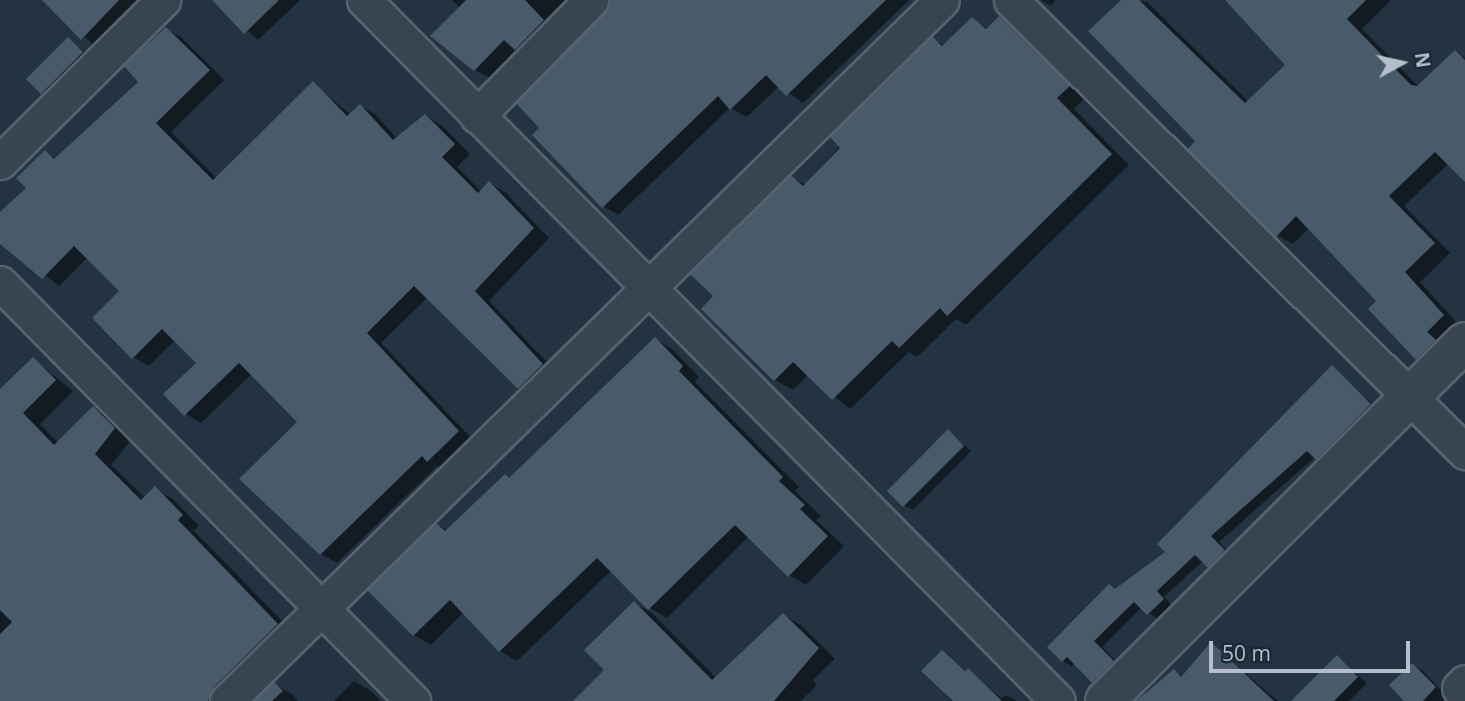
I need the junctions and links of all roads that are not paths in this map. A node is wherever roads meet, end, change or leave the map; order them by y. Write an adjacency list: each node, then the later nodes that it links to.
1 (163, 0): 7 (street)
2 (364, 0): 6 (street)
3 (591, 0): 6 (street)
4 (942, 0): 9 (street)
5 (1011, 0): 11 (street)
6 (477, 116): 9 (street)
7 (0, 162)
8 (0, 283): 13 (street)
9 (649, 289): 13 (street); 16 (street)
10 (1465, 342): 11 (street)
11 (1410, 397): 12 (street); 17 (street)
12 (1465, 452)
13 (321, 607): 14 (street); 15 (street)
14 (227, 701)
15 (413, 701)
16 (1058, 701)
17 (1105, 701)

